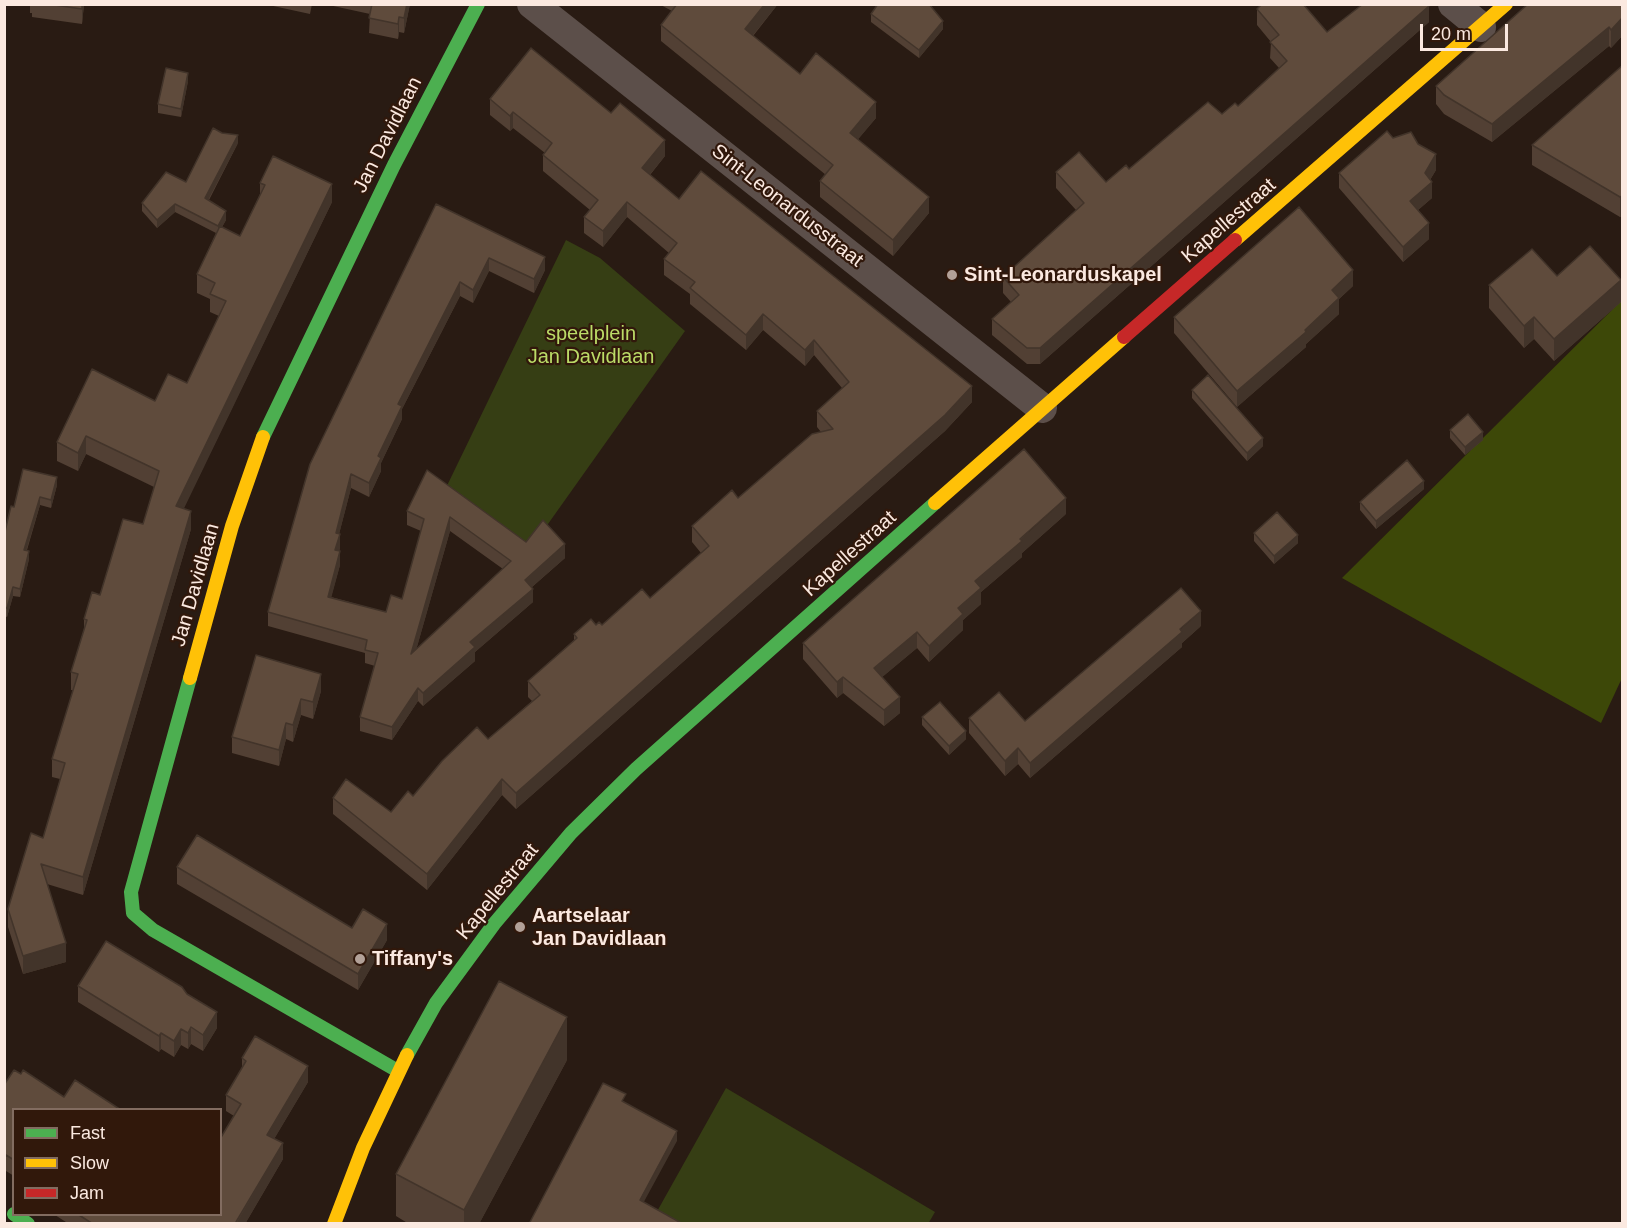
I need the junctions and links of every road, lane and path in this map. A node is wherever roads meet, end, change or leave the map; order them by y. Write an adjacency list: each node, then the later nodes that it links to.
1 (478, 4): 7 (street, Jan Davidlaan)
2 (532, 4): 6 (street, Sint-Leonardusstraat)
3 (1453, 4): 5 (street)
4 (1506, 4): 5 (street, Kapellestraat)
5 (1481, 27): 6 (street, Kapellestraat)
6 (1042, 408): 7 (street, Kapellestraat)
7 (398, 1071): 8 (street, Kapellestraat)
8 (334, 1224)

